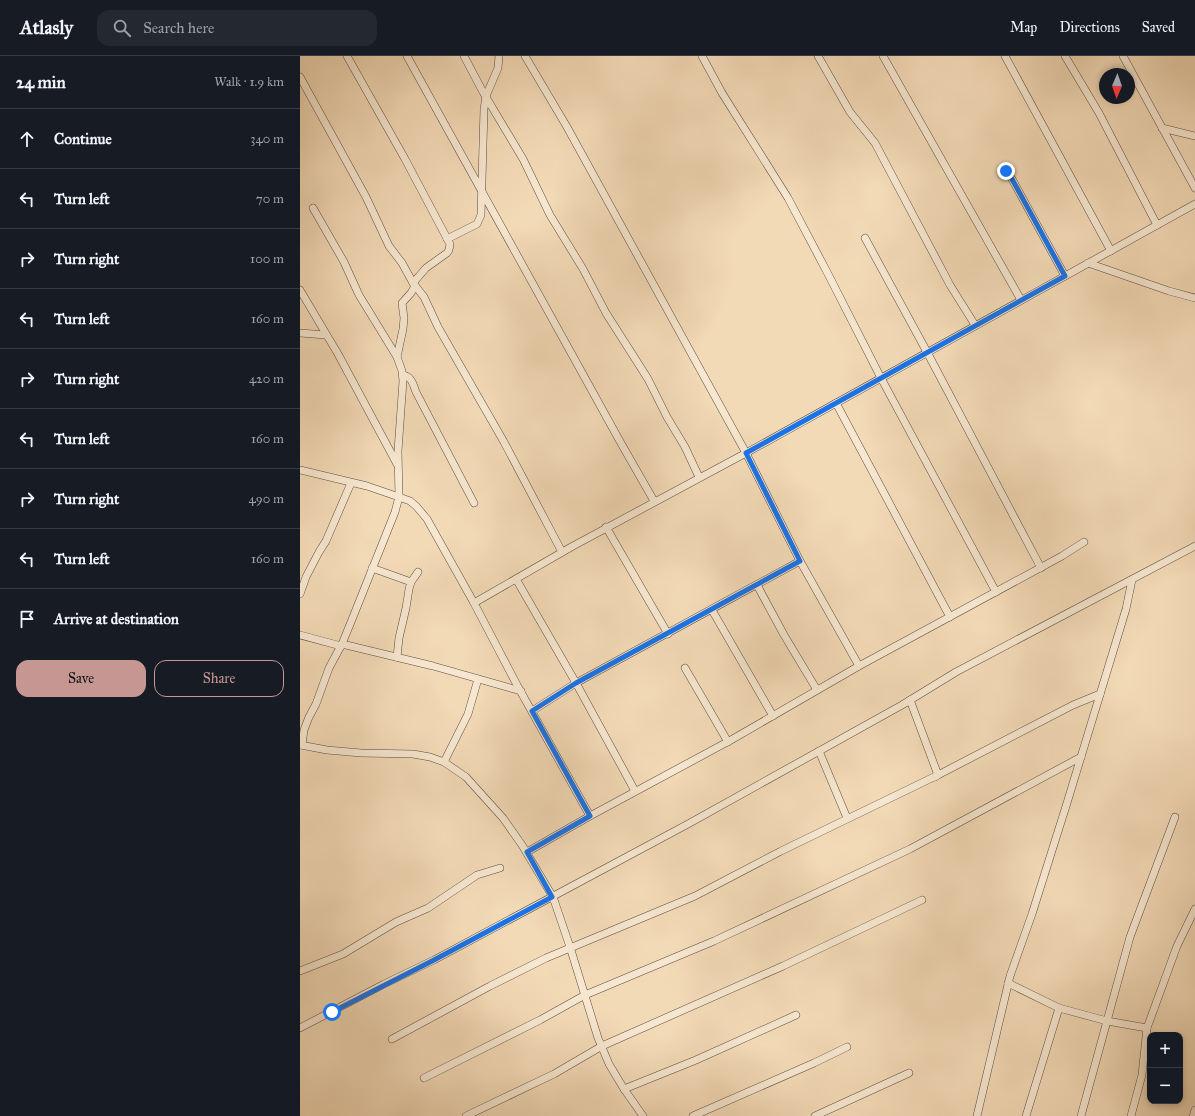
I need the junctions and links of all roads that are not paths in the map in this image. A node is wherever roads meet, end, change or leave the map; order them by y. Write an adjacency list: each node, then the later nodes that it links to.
1 (347, 56): 23 (street)
2 (406, 56): 18 (street)
3 (464, 56): 13 (street)
4 (499, 56): 13 (street)
5 (525, 56): 39 (street)
6 (702, 56): 37 (street)
7 (818, 56): 31 (street)
8 (883, 56): 30 (street)
9 (1006, 56): 24 (street)
10 (1065, 56): 21 (street)
11 (1123, 56): 14 (street)
12 (300, 77): 27 (street)
13 (486, 96): 18 (street); 42 (street)
14 (1162, 128): 15 (street); 17 (street)
15 (1195, 136)
16 (1006, 171): 26 (street)
17 (1195, 188)
18 (482, 193): 23 (street); 45 (street)
19 (1195, 204): 21 (street)
20 (313, 208): 35 (street)
21 (1157, 225): 24 (street)
22 (865, 238): 34 (street)
23 (447, 239): 27 (street)
24 (1111, 251): 25 (street)
25 (1088, 263): 26 (street); 29 (street)
26 (1065, 276): 30 (street)
27 (414, 285): 35 (street); 50 (street)
28 (300, 290): 33 (street)
29 (1195, 298)
30 (1021, 300): 31 (street)
31 (975, 326): 34 (street)
32 (300, 333): 33 (street)
33 (326, 334): 40 (street)
34 (927, 352): 37 (street); 53 (street)
35 (397, 357): 36 (street)
36 (403, 375): 40 (street); 46 (street)
37 (881, 378): 38 (street); 59 (street)
38 (836, 403): 39 (street); 63 (street)
39 (746, 453): 42 (street); 51 (street)
40 (398, 466): 44 (street)
41 (300, 470): 43 (street)
42 (699, 477): 45 (street)
43 (351, 482): 44 (street); 60 (street)
44 (399, 497): 52 (street); 61 (street)
45 (654, 501): 47 (street)
46 (474, 503)
47 (606, 528): 50 (street); 64 (street)
48 (1084, 542): 53 (street)
49 (1195, 546): 56 (street)
50 (562, 552): 55 (street)
51 (800, 561): 58 (street); 68 (street)
52 (372, 568): 57 (street); 66 (street)
53 (1041, 568): 59 (street)
54 (418, 572): 57 (street)
55 (516, 579): 61 (street); 71 (street)
56 (1132, 580): 74 (street); 75 (street)
57 (411, 582): 67 (street)
58 (757, 585): 62 (street); 72 (street)
59 (996, 592): 63 (street)
60 (300, 594)
61 (474, 603): 73 (street)
62 (712, 610): 64 (street); 77 (street)
63 (950, 617): 68 (street)
64 (668, 634): 71 (street)
65 (300, 635): 66 (street)
66 (341, 645): 67 (street); 79 (street)
67 (397, 657): 70 (street)
68 (859, 666): 72 (street)
69 (685, 668): 78 (street)
70 (478, 679): 73 (street); 82 (street)
71 (576, 683): 76 (street); 84 (street)
72 (817, 690): 77 (street)
73 (520, 691): 76 (street)
74 (1100, 694): 81 (street); 83 (street)
75 (910, 700): 80 (street); 83 (street)
76 (532, 711): 85 (street)
77 (773, 716): 78 (street)
78 (728, 742): 84 (street)
79 (301, 745): 82 (street)
80 (820, 751): 87 (street); 91 (street)
81 (1081, 757): 96 (street); 97 (street)
82 (444, 762): 88 (street)
83 (938, 775): 87 (street); 94 (street)
84 (635, 791): 85 (street)
85 (590, 816): 88 (street)
86 (1175, 817): 100 (street)
87 (848, 818): 89 (street)
88 (527, 852): 91 (street)
89 (762, 861)
90 (500, 868): 95 (street)
91 (552, 897): 94 (street); 101 (street)
92 (922, 900): 104 (street)
93 (1195, 910): 102 (street)
94 (570, 947): 97 (street); 103 (street)
95 (300, 971)
96 (1008, 983): 98 (street); 114 (street)
97 (585, 995): 104 (street); 107 (street)
98 (1059, 1008): 100 (street); 115 (street)
99 (796, 1015): 108 (street)
100 (1107, 1021): 102 (street); 116 (street)
101 (300, 1028)
102 (1147, 1028): 117 (street)
103 (392, 1039)
104 (602, 1046): 108 (street); 110 (street)
105 (847, 1047): 112 (street)
106 (910, 1073): 113 (street)
107 (424, 1078)
108 (624, 1089): 111 (street)
109 (1195, 1110): 118 (street)
110 (466, 1116)
111 (643, 1116)
112 (693, 1116)
113 (815, 1116)
114 (977, 1116)
115 (1026, 1116)
116 (1081, 1116)
117 (1131, 1116)
118 (1193, 1116)

